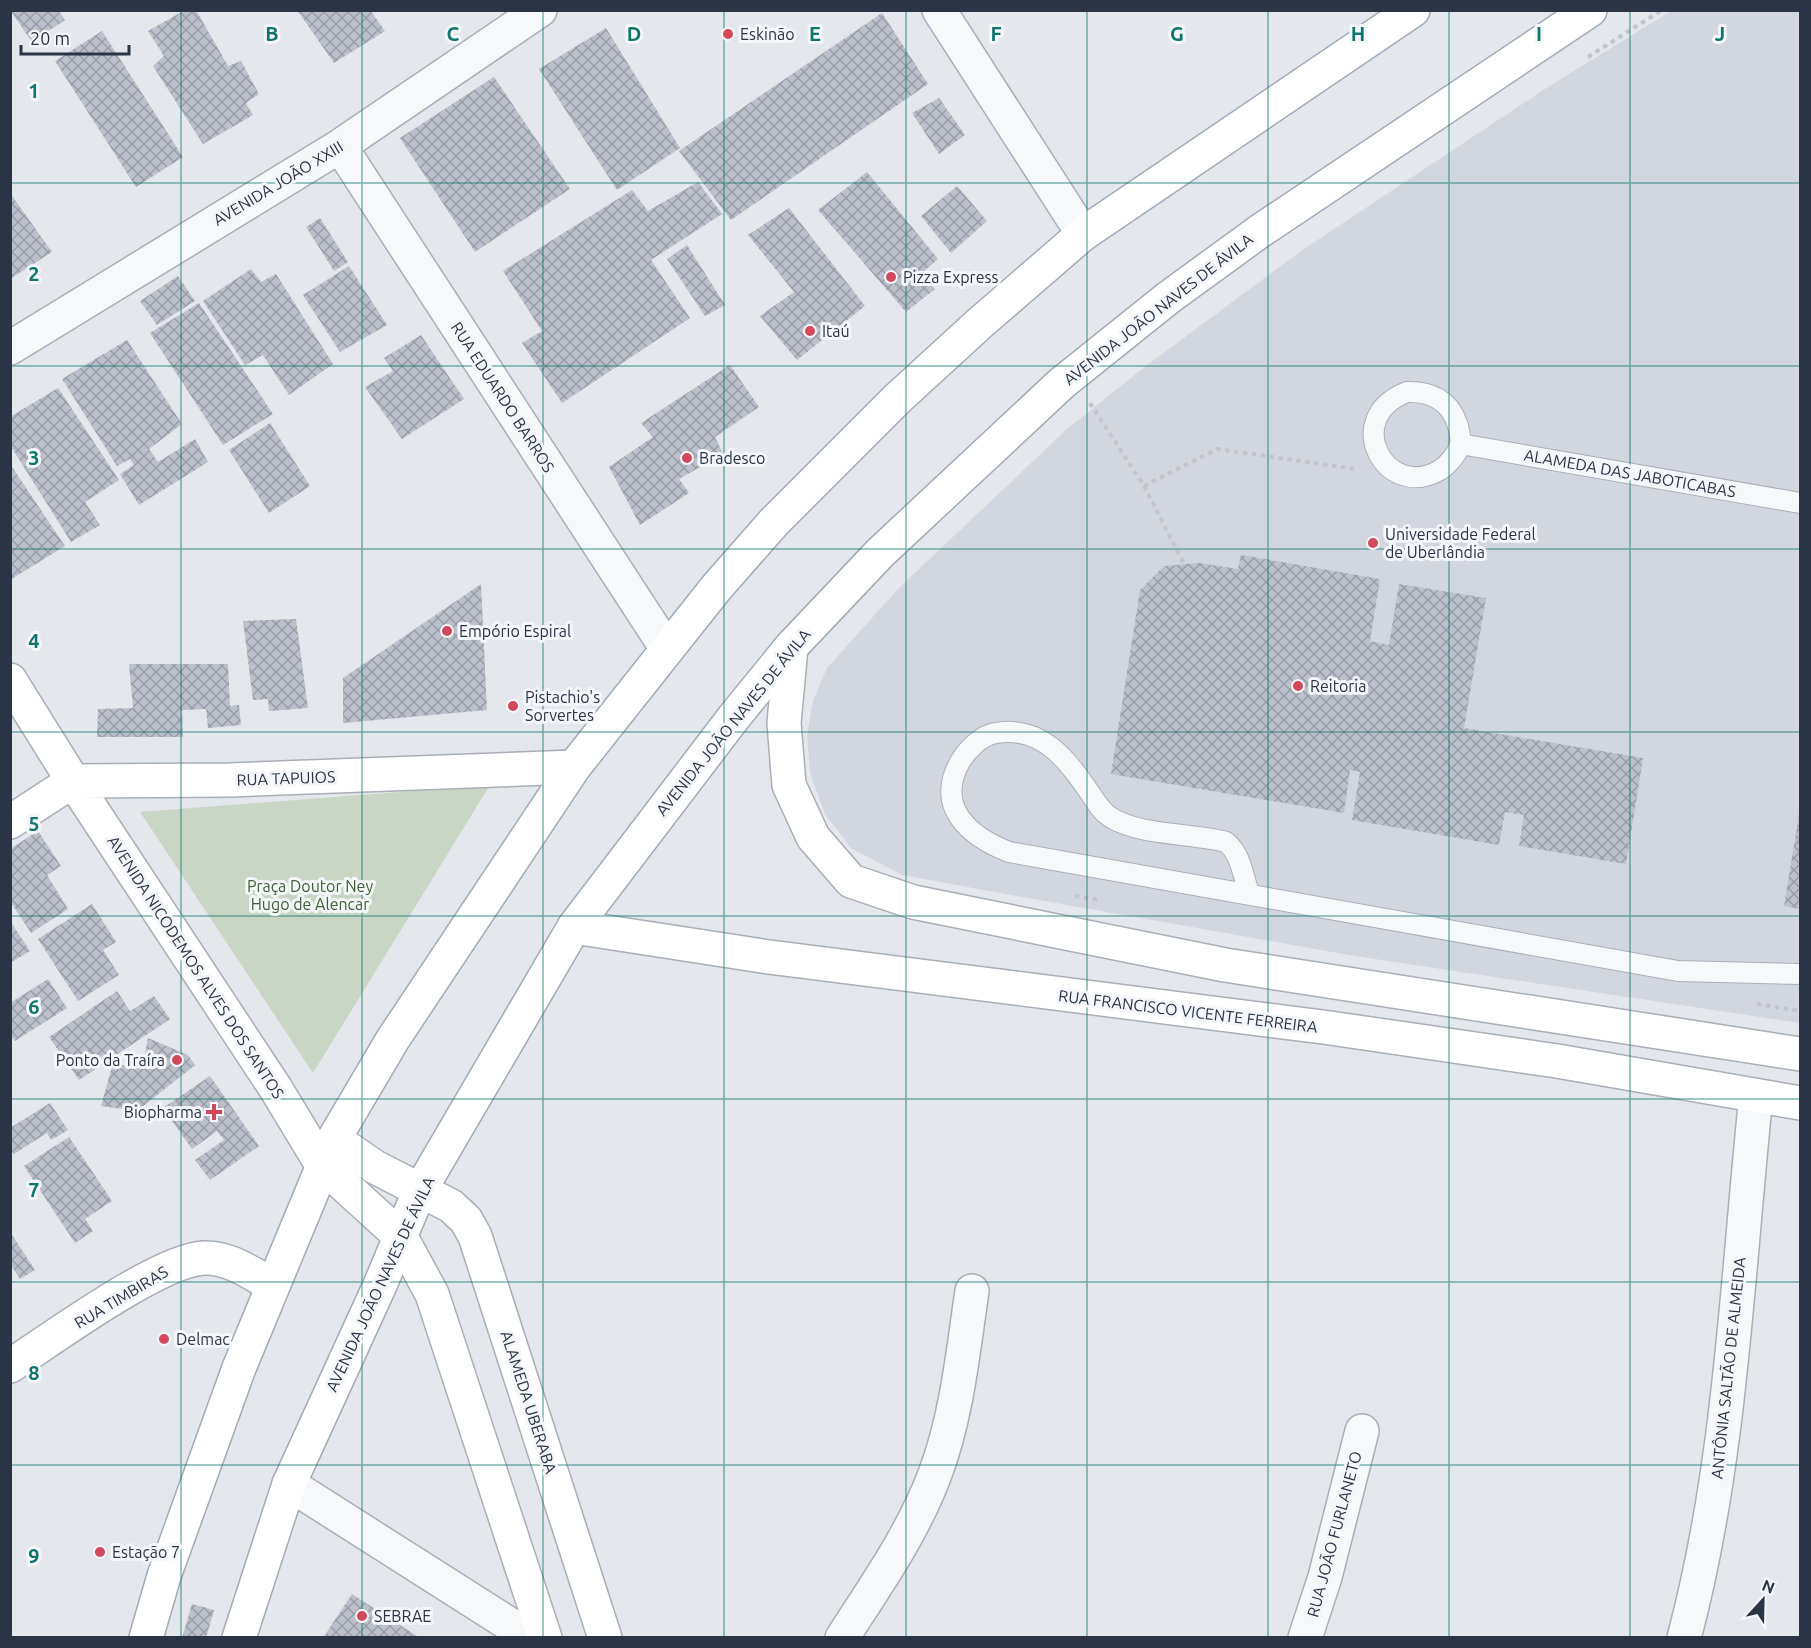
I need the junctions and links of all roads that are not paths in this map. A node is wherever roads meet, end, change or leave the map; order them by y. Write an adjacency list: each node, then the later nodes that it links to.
1 (540, 10): 5 (street, AVENIDA JOÃO XXIII)
2 (939, 10): 6 (street)
3 (1413, 10): 6 (main road)
4 (1590, 10): 10 (main road, AVENIDA JOÃO NAVES DE ÁVILA)
5 (340, 146): 7 (street, AVENIDA JOÃO XXIII); 11 (street, RUA EDUARDO BARROS)
6 (1083, 234): 11 (main road)
7 (10, 348)
8 (1460, 444): 8 (lane); 9 (lane, ALAMEDA DAS JABOTICABAS)
9 (1800, 503)
10 (791, 647): 17 (main road, AVENIDA JOÃO NAVES DE ÁVILA); 19 (main road)
11 (667, 649): 13 (main road)
12 (10, 680): 14 (main road, AVENIDA NICODEMOS ALVES DOS SANTOS)
13 (574, 767): 14 (main road, RUA TAPUIOS); 24 (main road)
14 (73, 781): 15 (main road); 24 (main road, AVENIDA NICODEMOS ALVES DOS SANTOS)
15 (10, 822)
16 (1249, 893): 16 (lane); 18 (lane)
17 (574, 927): 20 (main road, RUA FRANCISCO VICENTE FERREIRA); 25 (main road, AVENIDA JOÃO NAVES DE ÁVILA)
18 (1800, 974)
19 (1327, 982): 20 (main road); 21 (main road)
20 (1323, 1028): 22 (main road, RUA FRANCISCO VICENTE FERREIRA)
21 (1800, 1054)
22 (1756, 1096): 23 (main road, RUA FRANCISCO VICENTE FERREIRA); 39 (street, ANTÔNIA SALTÃO DE ALMEIDA)
23 (1800, 1103)
24 (328, 1152): 25 (main road, ALAMEDA UBERABA); 26 (main road, AVENIDA NICODEMOS ALVES DOS SANTOS); 27 (main road)
25 (419, 1192): 26 (main road, AVENIDA JOÃO NAVES DE ÁVILA); 36 (main road, ALAMEDA UBERABA)
26 (401, 1237): 31 (main road, AVENIDA JOÃO NAVES DE ÁVILA); 35 (main road)
27 (272, 1285): 29 (main road, RUA TIMBIRAS); 32 (main road)
28 (972, 1291): 37 (street)
29 (10, 1366)
30 (1362, 1431): 38 (street, RUA JOÃO FURLANETO)
31 (289, 1484): 33 (main road, AVENIDA JOÃO NAVES DE ÁVILA); 34 (street)
32 (146, 1638)
33 (239, 1638)
34 (531, 1638)
35 (545, 1638)
36 (605, 1638)
37 (842, 1638)
38 (1305, 1638)
39 (1684, 1638)

